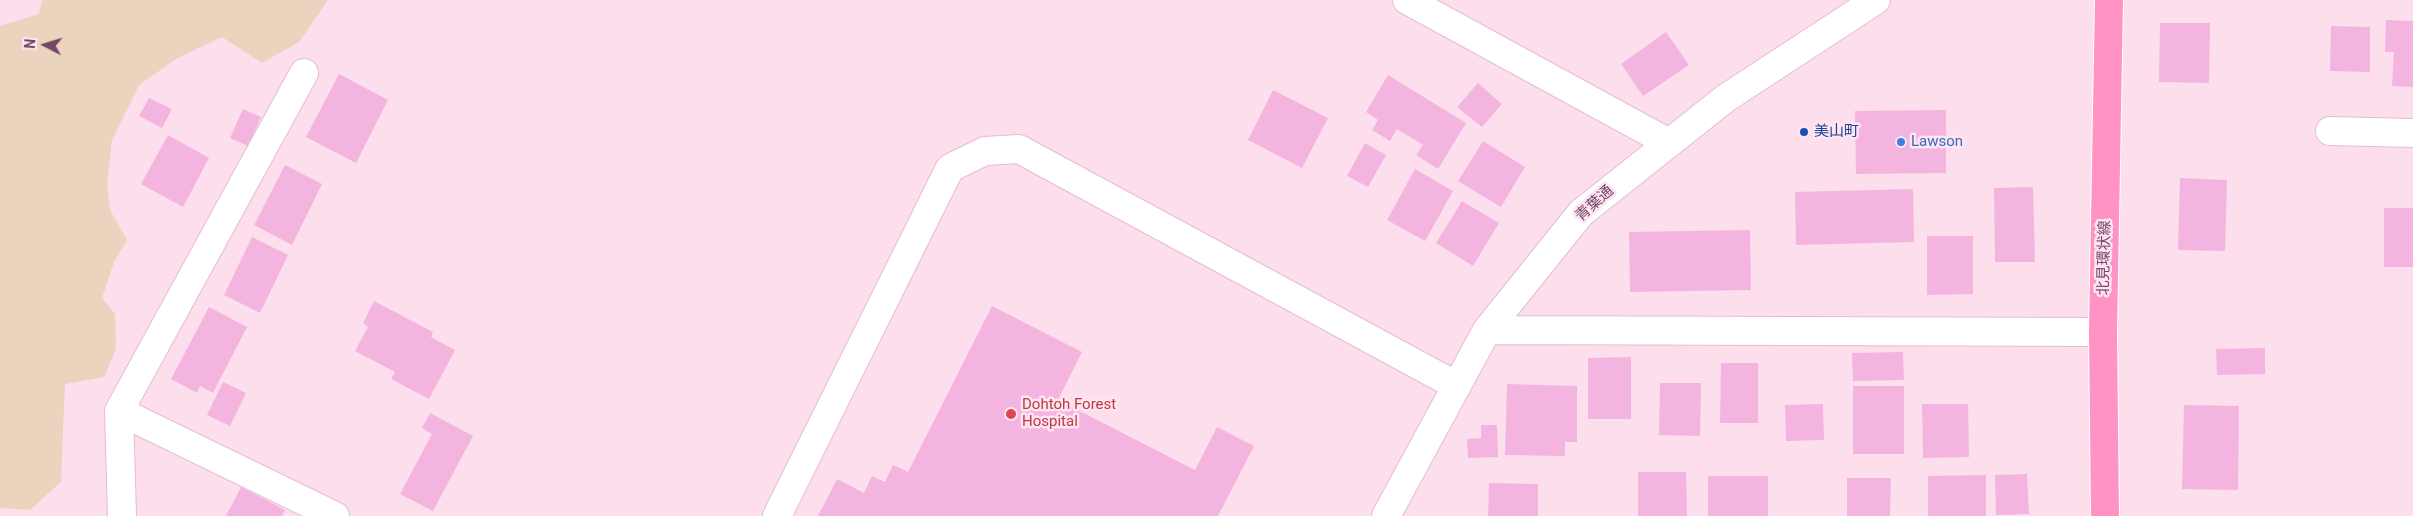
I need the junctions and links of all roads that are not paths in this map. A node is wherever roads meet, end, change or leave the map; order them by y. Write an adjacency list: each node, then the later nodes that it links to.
1 (1407, 0): 7 (street)
2 (1876, 0): 7 (street, 青葉通)
3 (2109, 0): 9 (main road, 北見環状線)
4 (304, 72): 11 (street)
5 (2330, 131): 6 (street)
6 (2413, 133)
7 (1669, 143): 8 (street, 青葉通)
8 (1487, 330): 9 (street); 10 (street, 青葉通)
9 (2103, 332): 16 (main road, 北見環状線)
10 (1456, 386): 14 (street); 15 (street, 青葉通)
11 (119, 412): 12 (street); 13 (street)
12 (122, 516)
13 (334, 516)
14 (777, 516)
15 (1386, 516)
16 (2105, 516)

